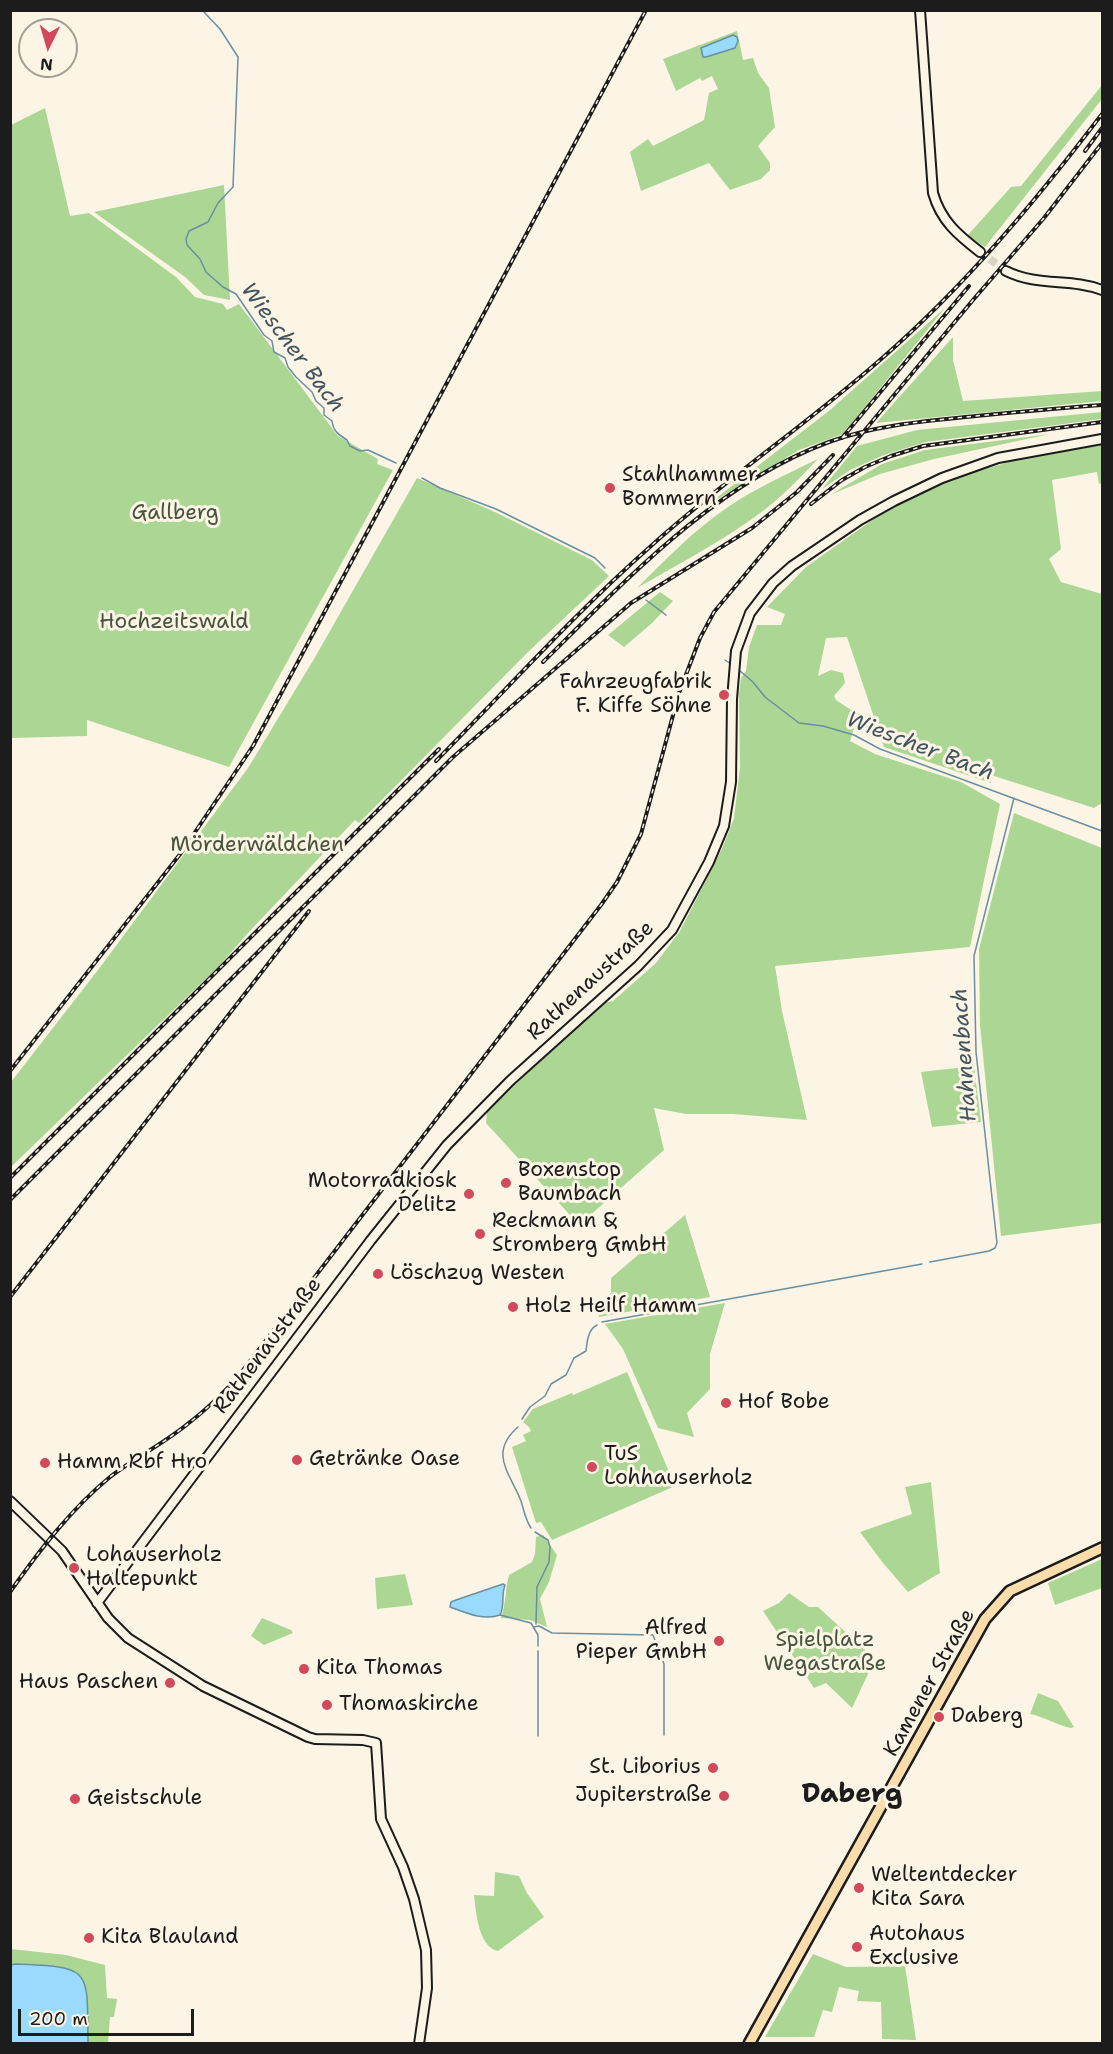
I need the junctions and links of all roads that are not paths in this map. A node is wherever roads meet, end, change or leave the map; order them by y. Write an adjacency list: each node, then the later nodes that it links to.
1 (920, 10): 2 (street)
2 (980, 252)
3 (1005, 271): 4 (street)
4 (1102, 290)
5 (1102, 439): 8 (street, Rathenaustraße)
6 (10, 1501): 8 (street)
7 (1102, 1548): 10 (main road, Kamener Straße)
8 (97, 1603): 9 (street)
9 (419, 2043)
10 (749, 2043)

